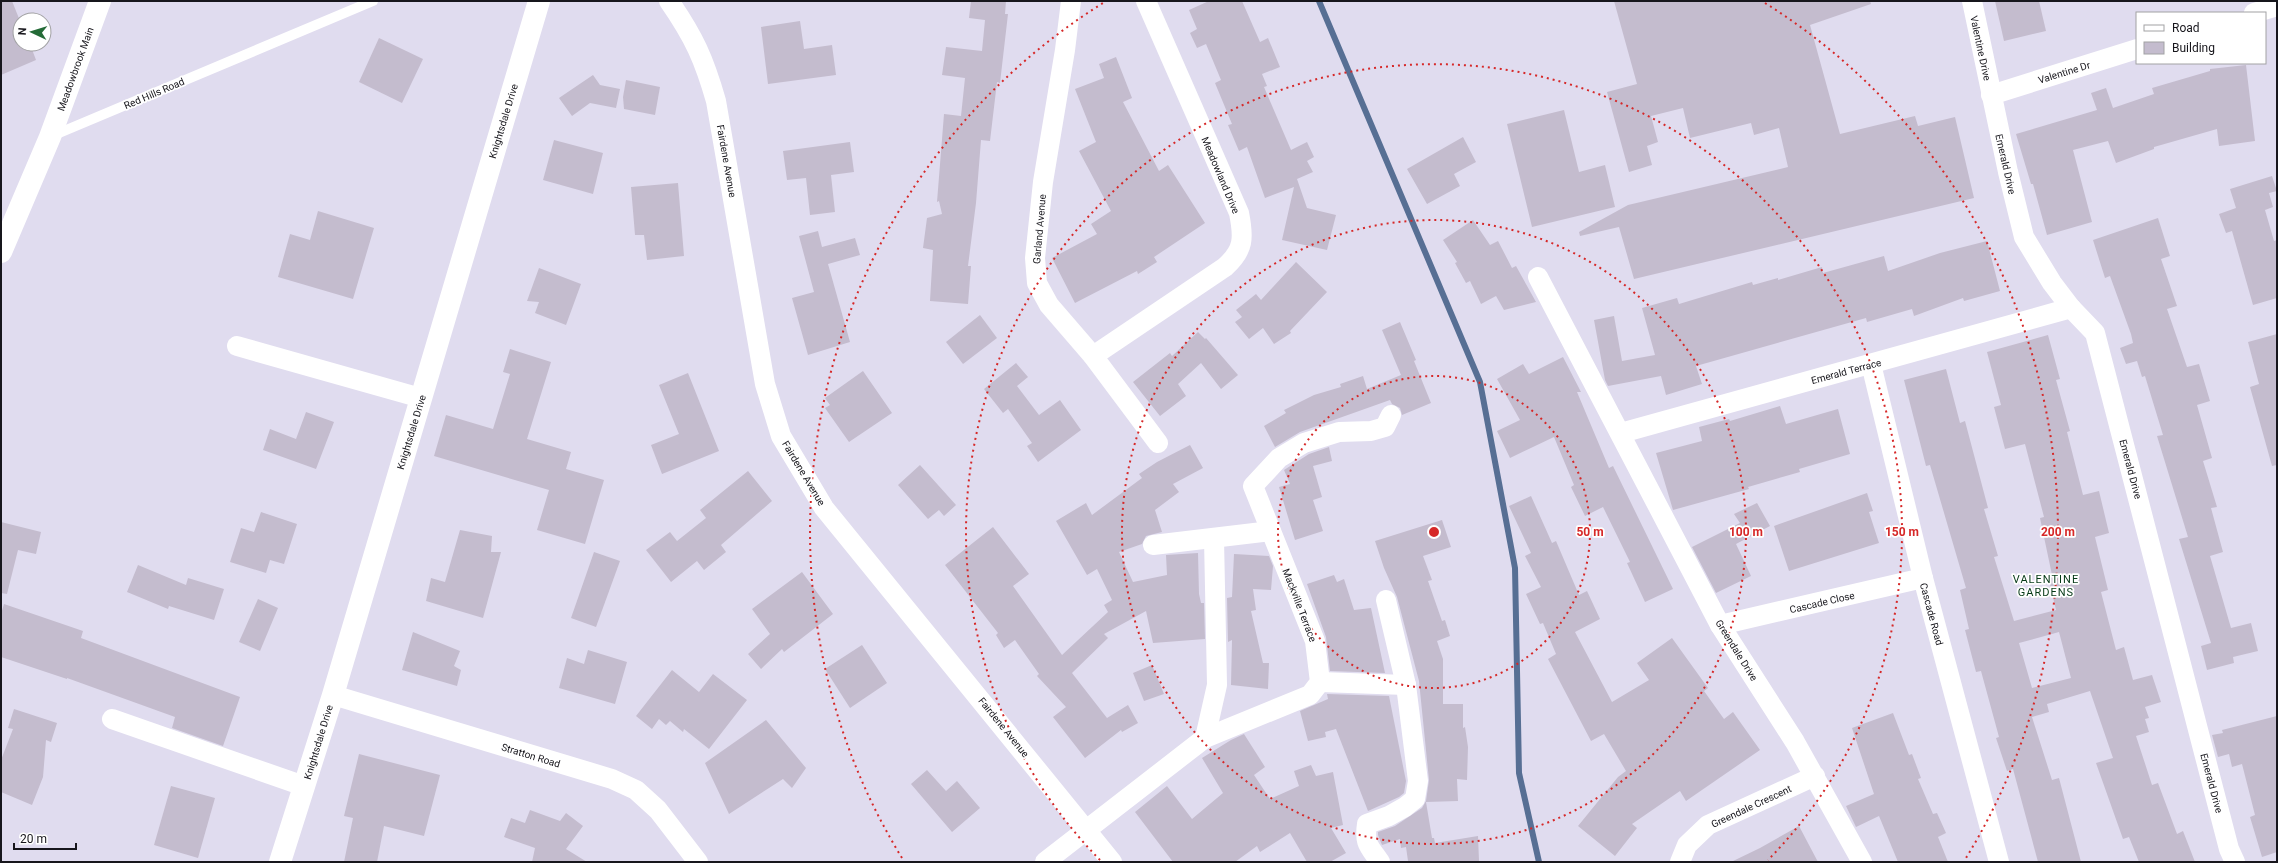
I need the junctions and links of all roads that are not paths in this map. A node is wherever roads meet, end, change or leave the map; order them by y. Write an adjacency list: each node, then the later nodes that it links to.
1 (100, 1): 12 (main road, Meadowbrook Main)
2 (373, 1): 12 (lane, Red Hills Road)
3 (539, 1): 19 (main road, Knightsdale Drive)
4 (669, 1): 36 (street, Fairdene Avenue)
5 (1071, 1): 17 (street, Garland Avenue)
6 (1146, 1): 17 (street, Meadowland Drive)
7 (1972, 1): 11 (street, Valentine Drive)
8 (2277, 6): 9 (street)
9 (2257, 12)
10 (2136, 49): 11 (street, Valentine Dr)
11 (1991, 95): 15 (street, Emerald Drive)
12 (50, 137): 13 (main road)
13 (1, 252)
14 (1538, 277): 21 (street, Greendale Drive)
15 (2071, 308): 18 (street, Emerald Terrace); 45 (street, Emerald Drive)
16 (236, 346): 19 (street)
17 (1093, 356): 22 (street, Garland Avenue)
18 (1870, 364): 21 (street, Emerald Terrace); 26 (street, Cascade Road)
19 (421, 398): 31 (main road, Knightsdale Drive)
20 (1391, 415): 23 (street, Mackville Terrace)
21 (1621, 433): 28 (street, Greendale Drive)
22 (1158, 443)
23 (1271, 531): 24 (street); 29 (street, Mackville Terrace)
24 (1214, 539): 25 (street); 33 (street)
25 (1153, 545)
26 (1923, 578): 28 (street, Cascade Close); 44 (street, Cascade Road)
27 (1386, 600): 30 (street)
28 (1720, 625): 34 (street, Greendale Drive)
29 (1320, 682): 30 (street); 33 (street)
30 (1406, 685): 41 (street)
31 (332, 695): 35 (main road, Knightsdale Drive); 38 (street, Stratton Road)
32 (112, 719): 35 (street)
33 (1206, 738): 36 (street)
34 (1815, 776): 42 (street, Greendale Crescent); 43 (street, Greendale Drive)
35 (304, 786): 37 (main road, Knightsdale Drive)
36 (1087, 830): 39 (street); 40 (street, Fairdene Avenue)
37 (280, 862)
38 (698, 862)
39 (1045, 862)
40 (1112, 862)
41 (1380, 862)
42 (1680, 862)
43 (1862, 862)
44 (1999, 862)
45 (2235, 862)

